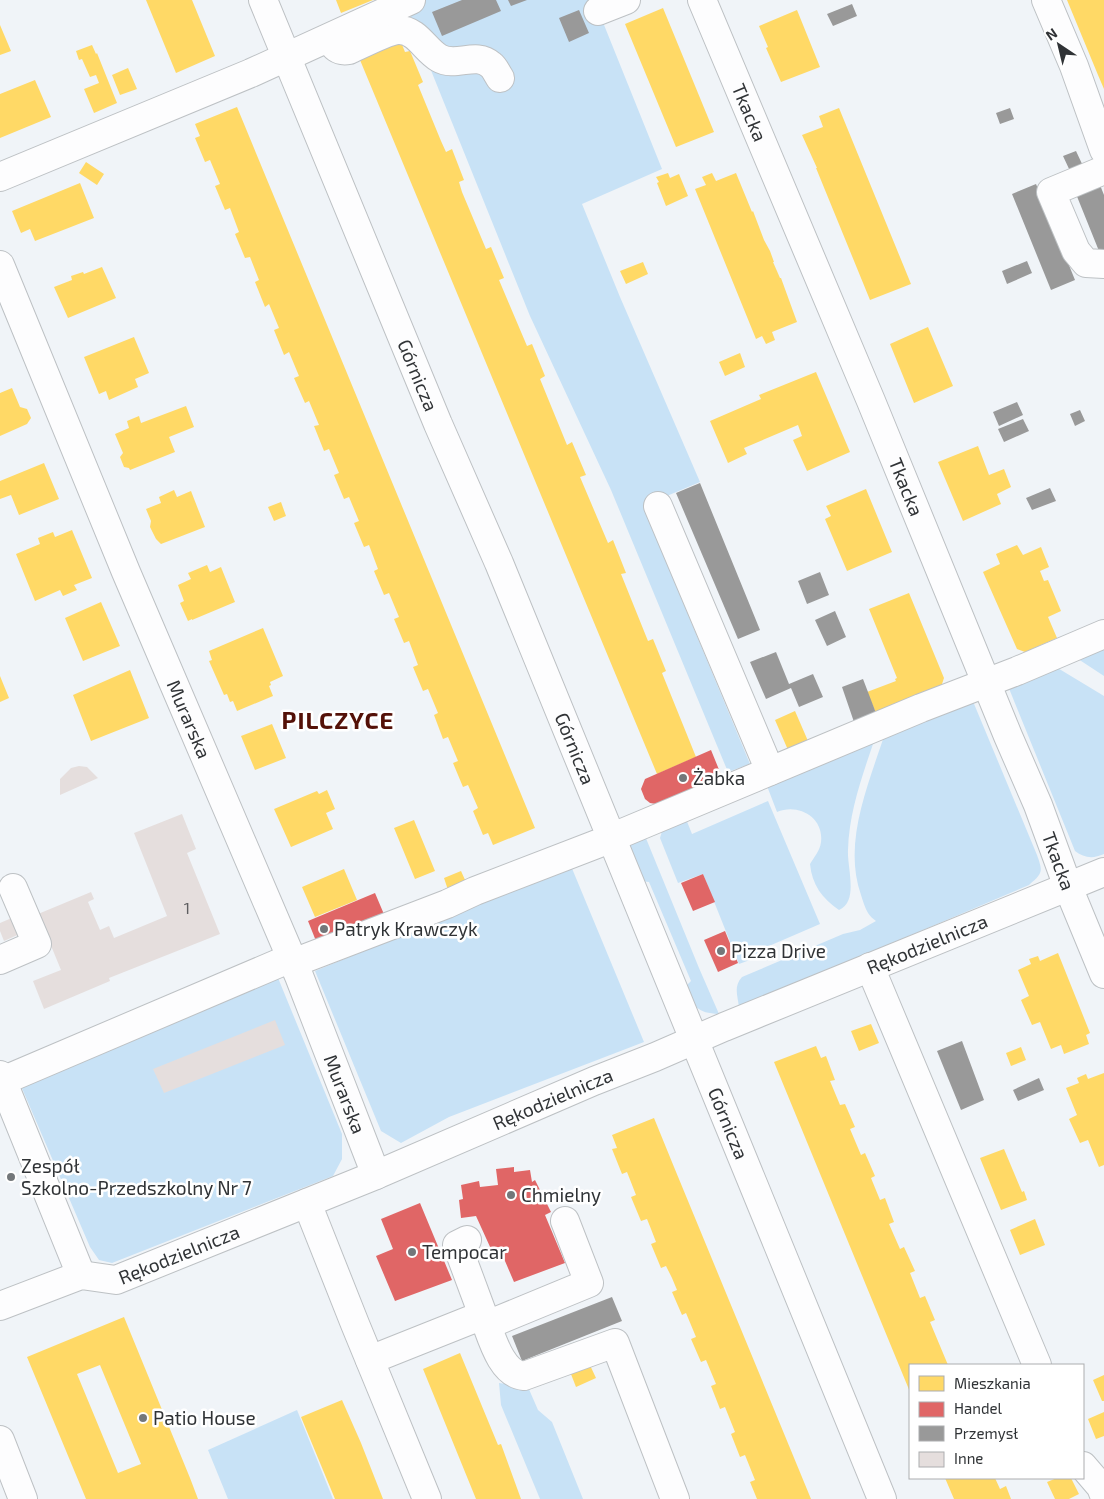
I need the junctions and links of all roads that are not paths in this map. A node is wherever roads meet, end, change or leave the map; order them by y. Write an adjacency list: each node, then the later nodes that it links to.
1 (263, 0): 8 (street, Górnicza)
2 (411, 0): 7 (street)
3 (626, 0): 6 (street)
4 (702, 0): 17 (street, Tkacka)
5 (1046, 0): 10 (street)
6 (598, 11)
7 (329, 38): 8 (street); 9 (street)
8 (287, 56): 12 (street); 26 (street, Górnicza)
9 (500, 78)
10 (1104, 150)
11 (1104, 170): 13 (street)
12 (0, 177)
13 (1104, 264)
14 (0, 265): 23 (street, Murarska)
15 (658, 506): 18 (street)
16 (1104, 634): 17 (street)
17 (987, 682): 18 (street); 20 (street, Tkacka)
18 (770, 771): 23 (street)
19 (1104, 872): 20 (street, Rękodzielnicza)
20 (1068, 887): 24 (street, Rękodzielnicza); 25 (street, Tkacka)
21 (13, 888): 22 (street)
22 (0, 960)
23 (292, 960): 27 (street); 28 (street, Murarska)
24 (870, 967): 26 (street, Rękodzielnicza); 36 (street)
25 (1104, 974)
26 (693, 1041): 28 (street, Rękodzielnicza); 44 (street, Górnicza)
27 (1, 1078): 32 (street)
28 (376, 1175): 29 (street, Rękodzielnicza)
29 (307, 1203): 32 (street, Rękodzielnicza); 35 (street)
30 (565, 1221): 34 (street)
31 (467, 1240): 34 (street)
32 (81, 1275): 33 (street, Rękodzielnicza)
33 (0, 1306)
34 (485, 1320): 35 (street); 43 (street)
35 (370, 1360): 42 (street)
36 (1037, 1364)
37 (0, 1440): 39 (street)
38 (1084, 1467): 40 (street)
39 (6, 1473): 41 (street)
40 (1104, 1495)
41 (23, 1499)
42 (427, 1499)
43 (674, 1499)
44 (882, 1499)

